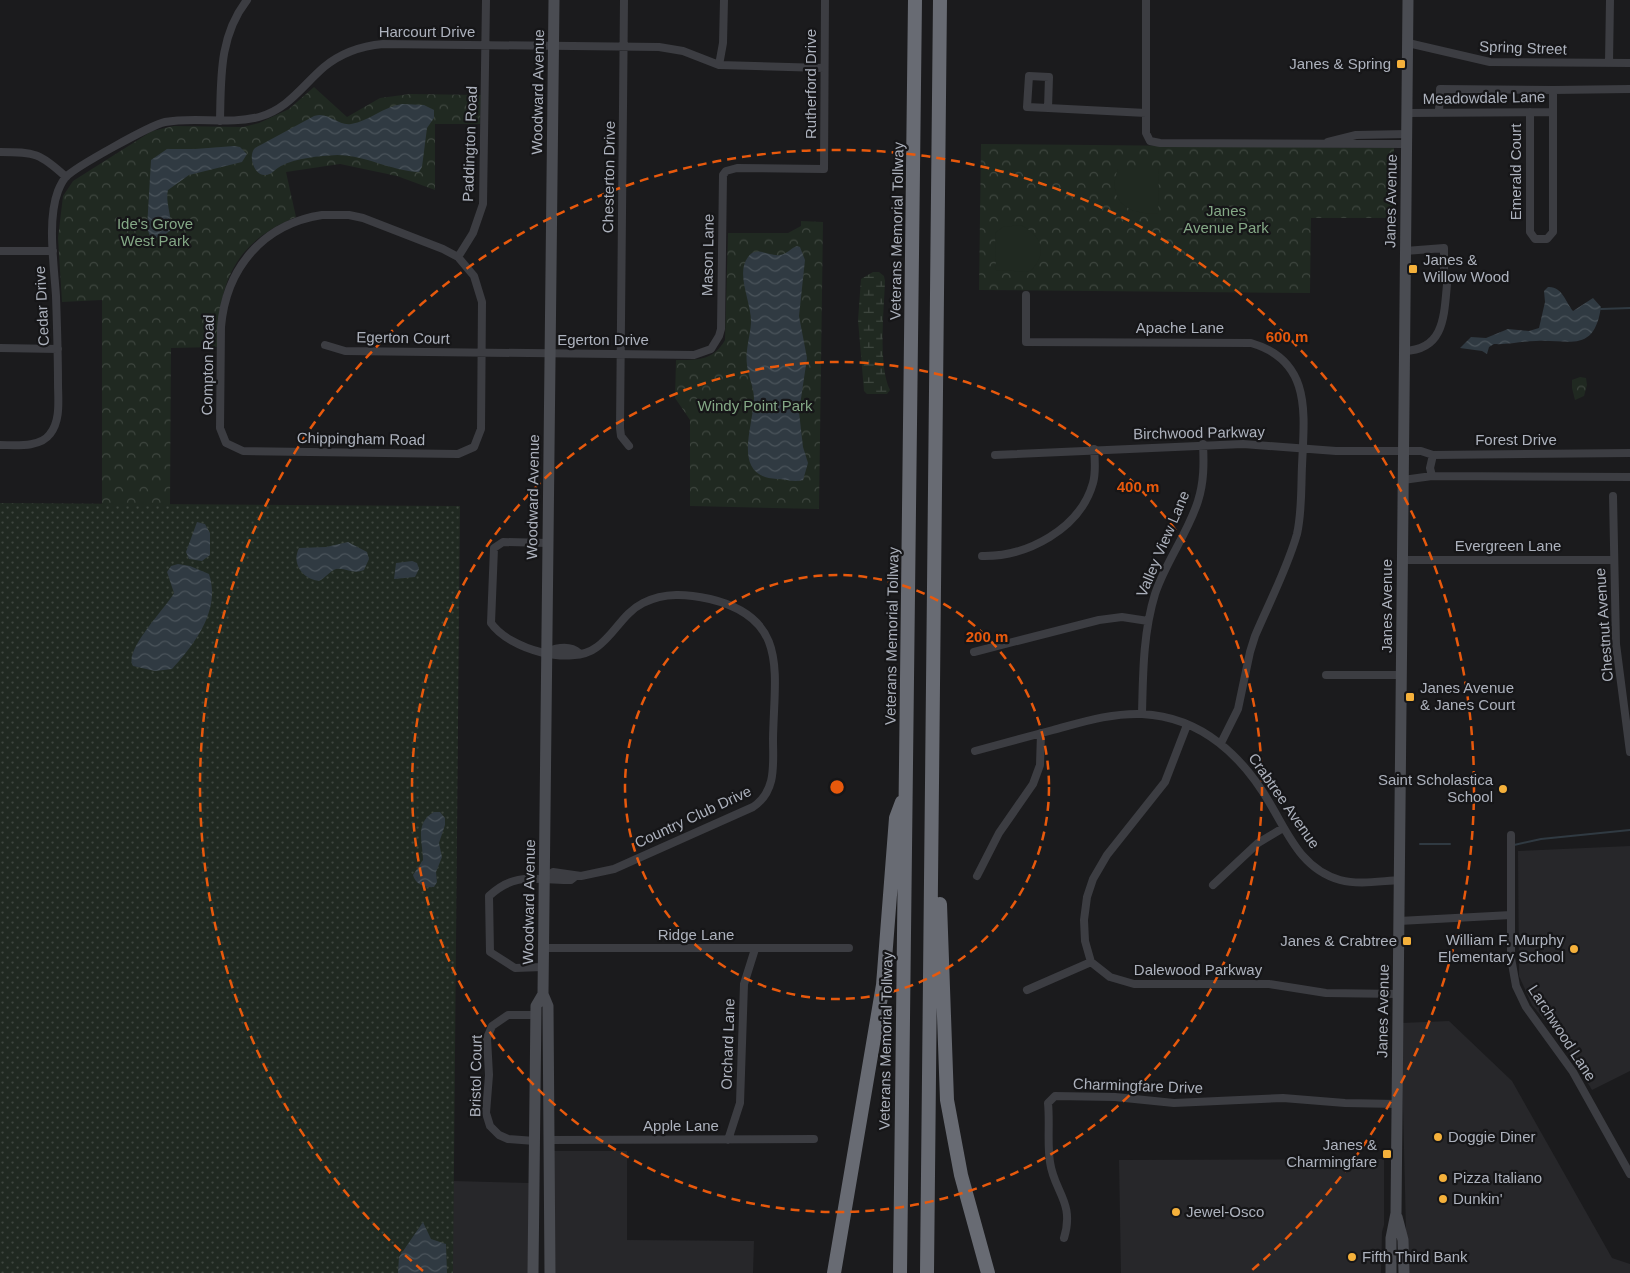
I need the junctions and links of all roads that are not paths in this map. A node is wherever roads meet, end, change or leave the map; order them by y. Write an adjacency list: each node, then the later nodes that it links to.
1 (248, 0): 28 (street)
2 (486, 0): 13 (street, Paddington Road)
3 (554, 0): 14 (main road, Woodward Avenue)
4 (624, 0): 15 (street, Chesterton Drive)
5 (724, 0): 18 (street)
6 (825, 0): 19 (street, Rutherford Drive)
7 (915, 0): 77 (highway, Veterans Memorial Tollway)
8 (940, 0): 78 (highway)
9 (1146, 0): 23 (street)
10 (1408, 0): 12 (main road, Janes Avenue)
11 (1610, 0): 16 (street)
12 (1408, 43): 16 (street, Spring Street); 27 (main road, Janes Avenue)
13 (486, 46): 14 (street, Harcourt Drive); 28 (street, Harcourt Drive); 36 (street, Paddington Road)
14 (553, 46): 15 (street, Harcourt Drive); 46 (main road, Woodward Avenue)
15 (624, 47): 18 (street, Harcourt Drive); 47 (street, Chesterton Drive)
16 (1609, 63): 17 (street, Spring Street)
17 (1630, 64)
18 (719, 65): 19 (street, Harcourt Drive)
19 (824, 68): 31 (street, Rutherford Drive)
20 (1630, 89): 21 (street, Meadowdale Lane)
21 (1552, 90): 24 (street); 26 (street, Meadowdale Lane)
22 (1048, 108): 22 (street); 23 (street)
23 (1146, 112): 29 (street)
24 (1439, 112): 25 (street, Meadowdale Lane); 27 (street, Meadowdale Lane)
25 (1530, 112): 26 (street, Meadowdale Lane); 26 (street, Emerald Court)
26 (1553, 112)
27 (1407, 113): 29 (main road, Janes Avenue)
28 (220, 121): 32 (street, Harcourt Drive)
29 (1407, 139): 35 (main road, Janes Avenue)
30 (0, 152): 32 (street)
31 (726, 171): 40 (street, Mason Lane)
32 (66, 177): 34 (street, Cedar Drive)
33 (0, 251): 34 (street)
34 (53, 251): 43 (street, Cedar Drive)
35 (1405, 251): 37 (street); 44 (main road, Janes Avenue)
36 (458, 257): 45 (street); 48 (street, Compton Road)
37 (1444, 276)
38 (1447, 284): 44 (street)
39 (1026, 295): 53 (street, Apache Lane)
40 (718, 339): 47 (street, Egerton Drive)
41 (325, 345): 45 (street, Egerton Court)
42 (0, 348): 43 (street)
43 (58, 349): 50 (street, Cedar Drive)
44 (1404, 351): 54 (main road, Janes Avenue)
45 (482, 352): 46 (street, Egerton Drive); 48 (street, Chippingham Road)
46 (550, 354): 47 (street, Egerton Drive); 62 (main road, Woodward Avenue)
47 (621, 354): 51 (street, Chesterton Drive)
48 (226, 443)
49 (1203, 444): 52 (street, Birchwood Parkway); 53 (street, Birchwood Parkway); 66 (street, Valley View Lane)
50 (0, 445)
51 (629, 446)
52 (1094, 449): 56 (street, Birchwood Parkway); 63 (street)
53 (1302, 449): 54 (street, Birchwood Parkway); 74 (street)
54 (1403, 451): 57 (street, Forest Drive); 60 (main road, Janes Avenue)
55 (1630, 453): 57 (street, Forest Drive)
56 (994, 455)
57 (1433, 455): 58 (street)
58 (1432, 476): 59 (street); 60 (street)
59 (1630, 477)
60 (1403, 480): 64 (main road, Janes Avenue)
61 (1613, 496): 65 (street, Chestnut Avenue)
62 (548, 543): 67 (main road, Woodward Avenue); 67 (street)
63 (982, 556)
64 (1402, 560): 65 (street, Evergreen Lane); 70 (main road, Janes Avenue)
65 (1613, 560): 76 (street, Chestnut Avenue)
66 (1148, 621): 68 (street); 71 (street, Valley View Lane)
67 (546, 652): 82 (main road, Woodward Avenue); 82 (street, Country Club Drive)
68 (974, 652)
69 (1326, 675): 70 (street)
70 (1402, 675): 83 (main road, Janes Avenue)
71 (1142, 714): 72 (street, Crabtree Avenue); 73 (street, Crabtree Avenue)
72 (1186, 725): 74 (street, Crabtree Avenue); 90 (street)
73 (1041, 733): 75 (street, Crabtree Avenue); 81 (street)
74 (1221, 743): 79 (street, Crabtree Avenue)
75 (975, 751)
76 (1630, 752)
77 (907, 784): 106 (highway); 107 (highway, Veterans Memorial Tollway)
78 (933, 819): 108 (highway); 109 (highway)
79 (1283, 828): 83 (street, Crabtree Avenue); 84 (street)
80 (1511, 835): 85 (street, Larchwood Lane)
81 (977, 876)
82 (544, 878): 87 (main road, Woodward Avenue); 91 (street, Country Club Drive)
83 (1400, 880): 86 (main road, Janes Avenue)
84 (1213, 885)
85 (1511, 915): 86 (street); 101 (street, Larchwood Lane)
86 (1400, 921): 94 (main road, Janes Avenue)
87 (543, 948): 89 (street, Ridge Lane); 91 (main road, Woodward Avenue)
88 (849, 948): 89 (street, Ridge Lane)
89 (755, 949): 99 (street, Orchard Lane)
90 (1091, 962): 92 (street); 94 (street, Dalewood Parkway)
91 (543, 967): 93 (main road, Woodward Avenue)
92 (1027, 990)
93 (543, 994): 95 (main road, Woodward Avenue); 98 (main road, Woodward Avenue)
94 (1398, 994): 96 (main road, Janes Avenue)
95 (536, 1015): 100 (main road, Woodward Avenue); 100 (street, Bristol Court)
96 (1397, 1104): 102 (main road, Janes Avenue); 103 (street, Charmingfare Drive)
97 (814, 1139): 99 (street, Apple Lane)
98 (549, 1140): 99 (street, Apple Lane); 105 (main road, Woodward Avenue)
99 (728, 1140)
100 (535, 1141): 104 (main road, Woodward Avenue)
101 (1629, 1170)
102 (1396, 1213): 110 (main road, Janes Avenue); 111 (main road, Janes Avenue)
103 (1064, 1238)
104 (533, 1273)
105 (550, 1273)
106 (834, 1273)
107 (900, 1273)
108 (926, 1273)
109 (988, 1273)
110 (1391, 1273)
111 (1404, 1273)

